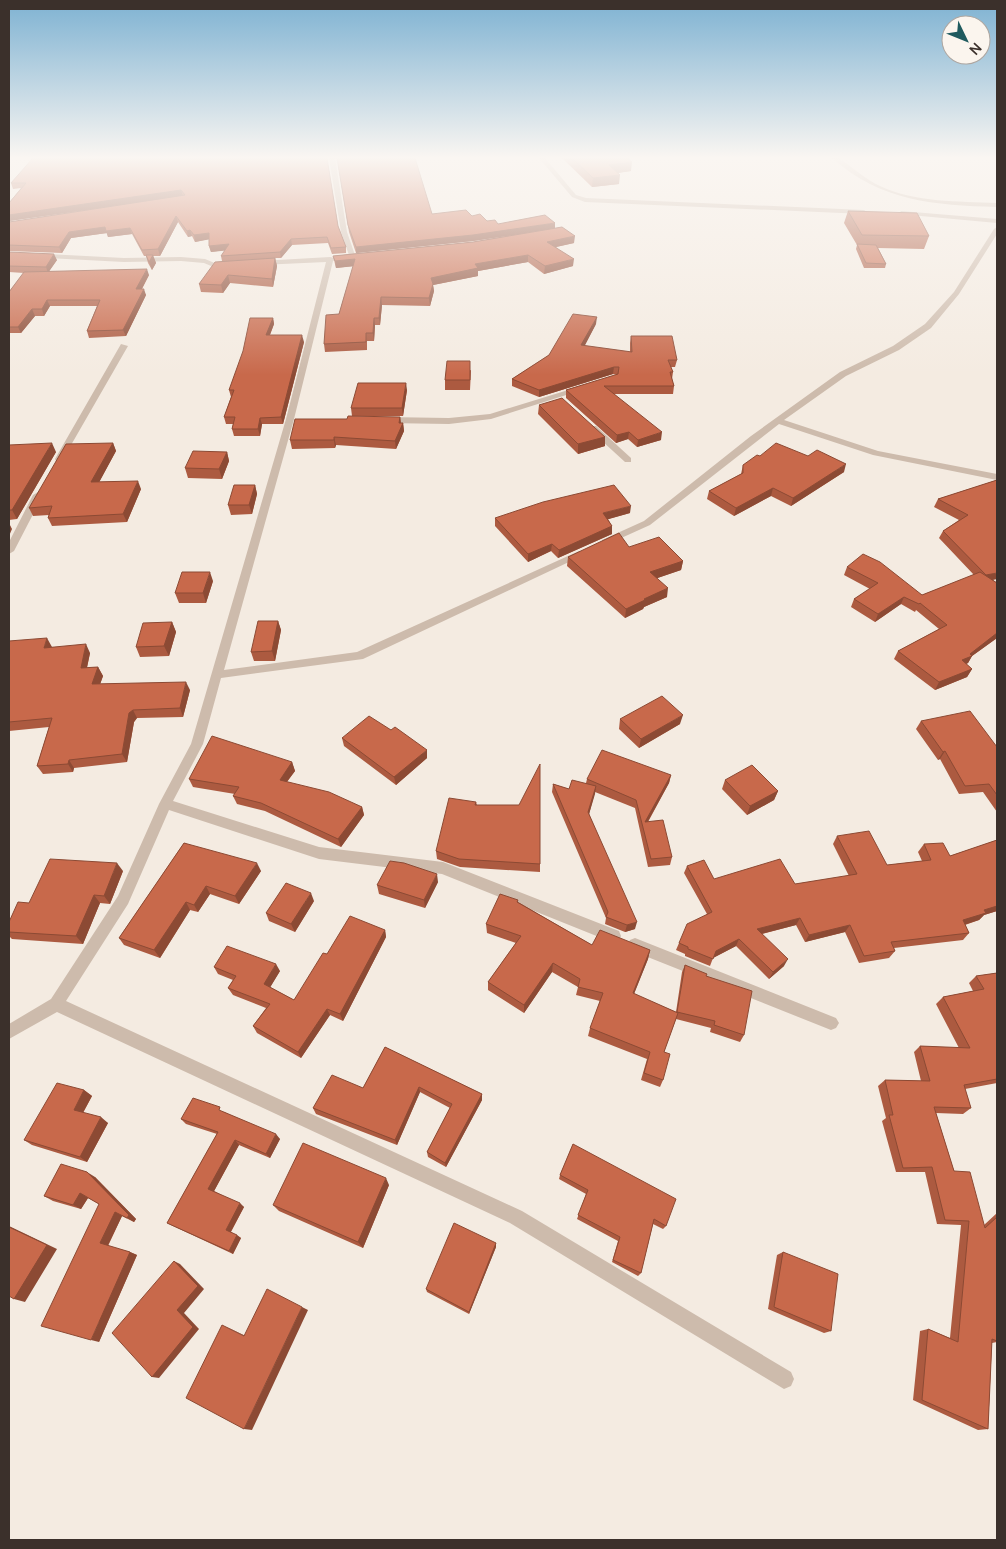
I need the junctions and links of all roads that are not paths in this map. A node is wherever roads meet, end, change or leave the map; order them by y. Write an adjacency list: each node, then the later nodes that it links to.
1 (344, 230): 5 (street)
2 (996, 230): 13 (street)
3 (12, 254): 7 (street); 9 (street)
4 (362, 257): 5 (street)
5 (353, 258): 6 (street)
6 (330, 259): 8 (street); 22 (street)
7 (9, 260)
8 (254, 264)
9 (236, 265)
10 (124, 346): 16 (street)
11 (586, 387): 12 (street)
12 (380, 420)
13 (779, 421): 17 (street); 22 (street)
14 (586, 422): 15 (street)
15 (628, 460)
16 (56, 465)
17 (997, 477)
18 (41, 490): 20 (street)
19 (9, 524): 20 (street)
20 (21, 524): 21 (street)
21 (9, 551)
22 (217, 675): 23 (street)
23 (166, 804): 24 (street); 25 (street)
24 (56, 1004): 26 (street); 27 (street)
25 (831, 1023)
26 (9, 1032)
27 (784, 1379)

